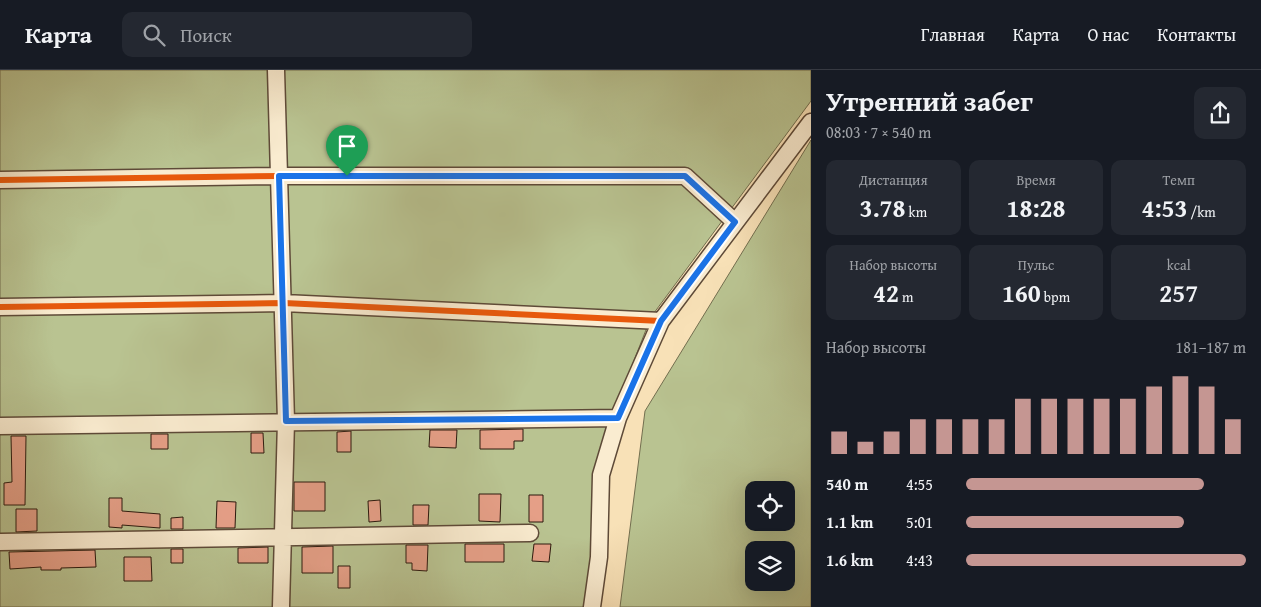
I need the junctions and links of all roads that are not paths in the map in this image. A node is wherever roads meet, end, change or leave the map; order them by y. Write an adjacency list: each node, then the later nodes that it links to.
1 (276, 70): 3 (street)
2 (811, 122): 5 (street)
3 (279, 176): 4 (street); 5 (street); 6 (street)
4 (0, 180)
5 (735, 222): 8 (street)
6 (284, 303): 7 (street); 8 (street); 10 (street)
7 (0, 307)
8 (661, 321): 9 (street)
9 (618, 418): 10 (street); 16 (street)
10 (286, 421): 11 (street); 13 (street)
11 (0, 426)
12 (530, 533): 13 (street)
13 (284, 536): 14 (street); 15 (street)
14 (0, 542)
15 (281, 607)
16 (592, 607)

